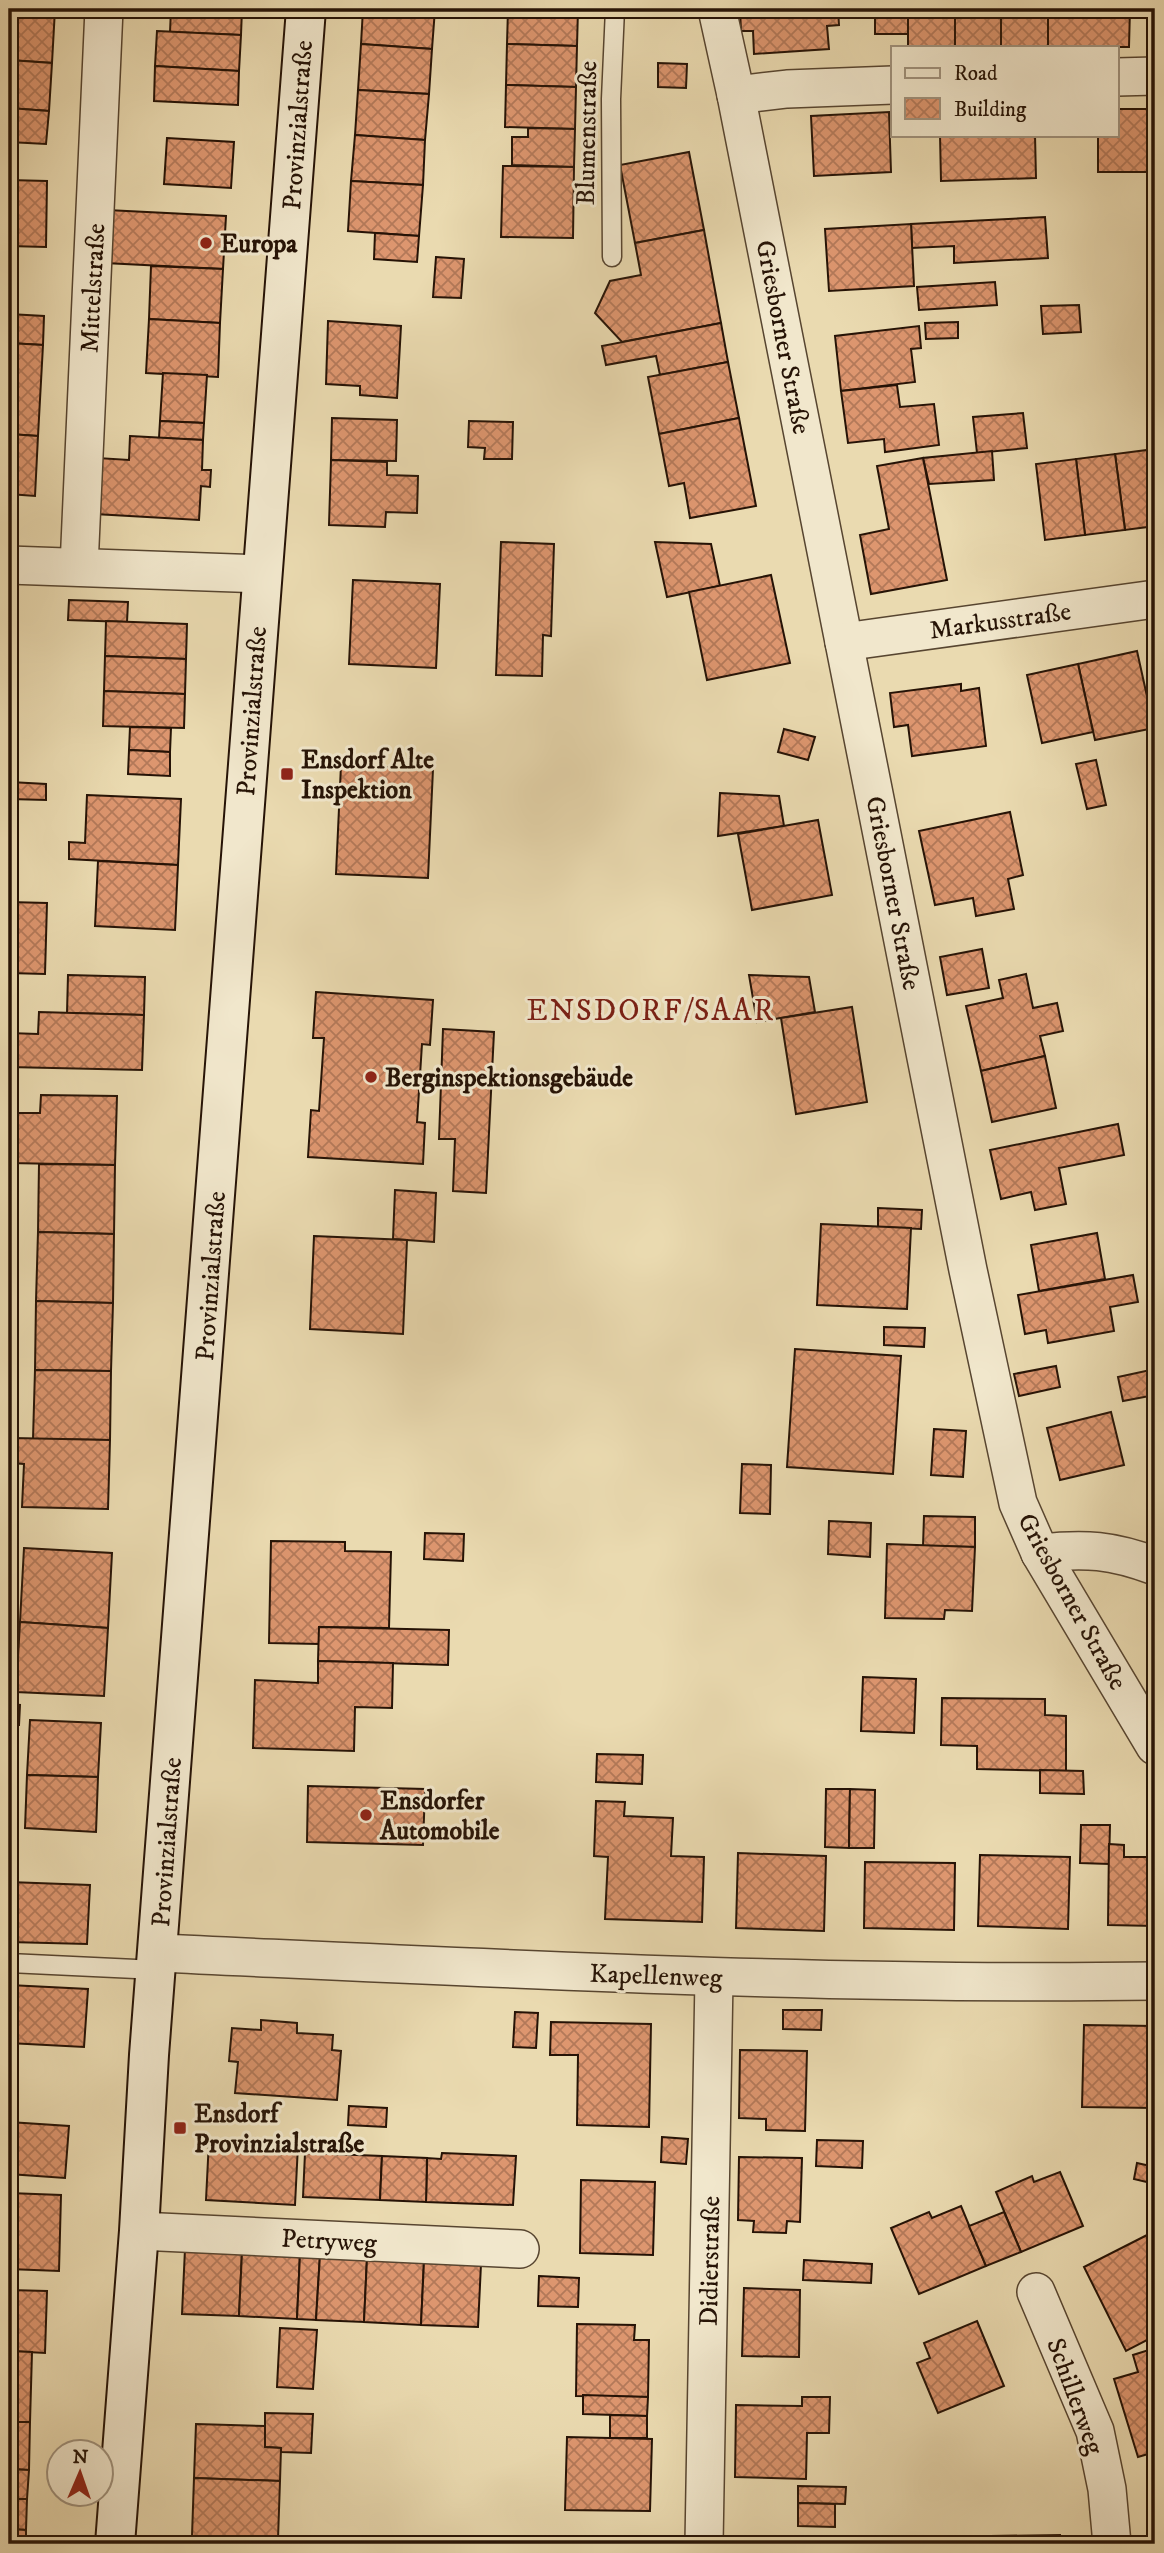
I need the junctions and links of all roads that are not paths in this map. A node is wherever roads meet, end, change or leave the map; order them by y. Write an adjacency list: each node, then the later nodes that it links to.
1 (104, 9): 11 (street, Mittelstraße)
2 (306, 9): 12 (main road, Provinzialstraße)
3 (615, 9): 9 (lane, Blumenstraße)
4 (717, 9): 8 (street, Griesborner Straße)
5 (1155, 76): 6 (street)
6 (1118, 77)
7 (891, 85): 8 (street)
8 (736, 95): 14 (street, Griesborner Straße)
9 (612, 257)
10 (9, 565): 11 (street)
11 (79, 567): 12 (street)
12 (261, 574): 18 (main road, Provinzialstraße)
13 (1155, 599): 14 (street, Markusstraße)
14 (844, 642): 15 (street, Griesborner Straße)
15 (1040, 1553): 16 (street); 17 (street, Griesborner Straße)
16 (1155, 1566)
17 (1155, 1746)
18 (157, 1961): 19 (lane); 20 (street, Kapellenweg); 22 (main road, Provinzialstraße)
19 (9, 1963)
20 (714, 1978): 21 (street, Kapellenweg); 26 (street, Didierstraße)
21 (1155, 1981)
22 (139, 2231): 23 (street, Petryweg); 25 (main road, Provinzialstraße)
23 (520, 2249)
24 (1036, 2292): 27 (street, Schillerweg)
25 (115, 2544)
26 (704, 2544)
27 (1112, 2544)

